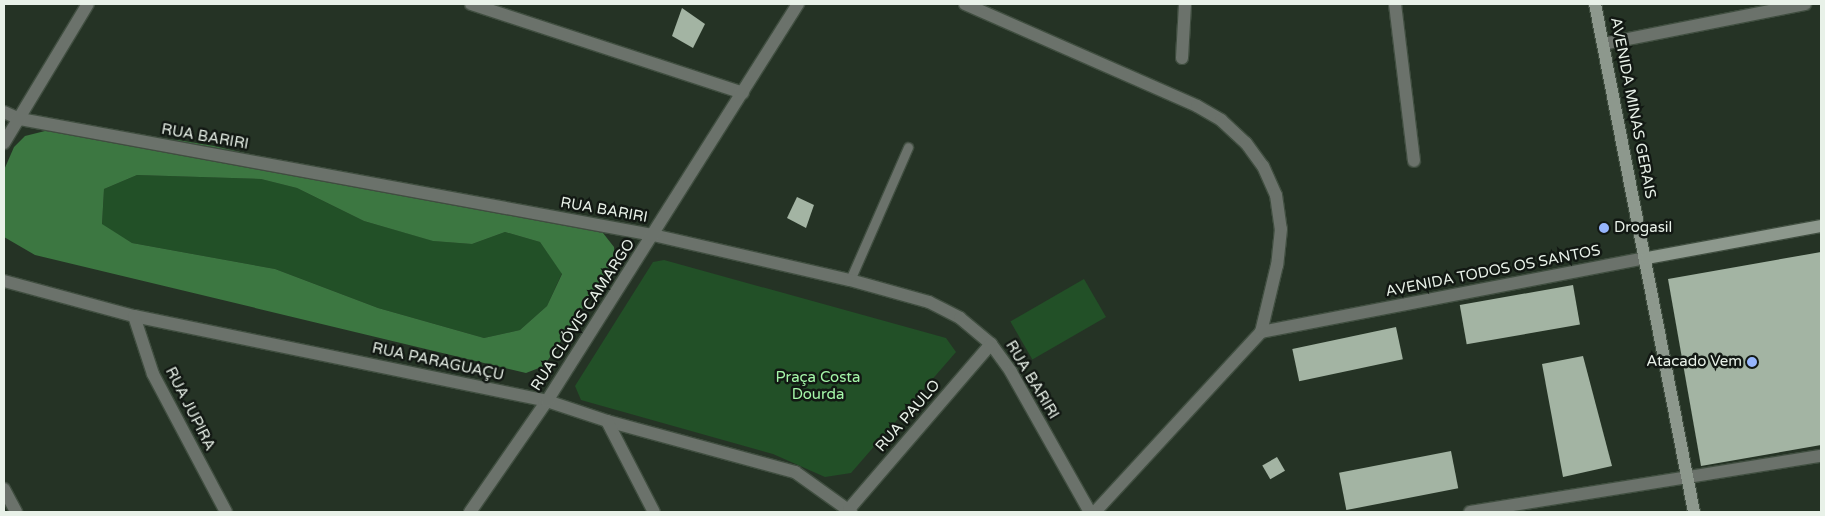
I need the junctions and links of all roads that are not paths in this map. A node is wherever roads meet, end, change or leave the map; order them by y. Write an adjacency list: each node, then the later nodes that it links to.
1 (88, 4): 14 (street)
2 (471, 4): 12 (street)
3 (798, 4): 12 (street, RUA CLÓVIS CAMARGO)
4 (965, 4): 24 (street)
5 (1185, 4): 11 (street)
6 (1395, 4): 17 (street)
7 (1595, 4): 10 (street, AVENIDA MINAS GERAIS)
8 (1805, 4): 9 (street)
9 (1752, 9): 10 (street)
10 (1603, 44): 20 (street, AVENIDA MINAS GERAIS)
11 (1182, 58)
12 (743, 93): 19 (street, RUA CLÓVIS CAMARGO)
13 (4, 112): 14 (street, RUA BARIRI)
14 (20, 119): 15 (street); 19 (street, RUA BARIRI)
15 (4, 143)
16 (908, 147): 21 (lane)
17 (1414, 161)
18 (1821, 226): 20 (street, AVENIDA TODOS OS SANTOS)
19 (653, 235): 21 (street, RUA BARIRI); 26 (street, RUA CLÓVIS CAMARGO)
20 (1647, 258): 24 (street, AVENIDA TODOS OS SANTOS); 29 (street, AVENIDA MINAS GERAIS)
21 (850, 280): 25 (street, RUA BARIRI)
22 (4, 281): 23 (street, RUA PARAGUAÇU)
23 (134, 316): 26 (street, RUA PARAGUAÇU); 33 (street, RUA JUPIRA)
24 (1260, 332): 37 (street)
25 (991, 344): 31 (street, RUA PAULO); 36 (street, RUA BARIRI)
26 (547, 401): 27 (street, RUA PARAGUAÇU); 34 (street, RUA CLÓVIS CAMARGO)
27 (607, 421): 31 (street, RUA PARAGUAÇU); 35 (street)
28 (1821, 456): 29 (street)
29 (1687, 478): 38 (street); 39 (street, AVENIDA MINAS GERAIS)
30 (4, 488): 32 (street)
31 (850, 511)
32 (16, 512)
33 (226, 512)
34 (470, 512)
35 (654, 512)
36 (1090, 512)
37 (1095, 512)
38 (1470, 512)
39 (1694, 512)

